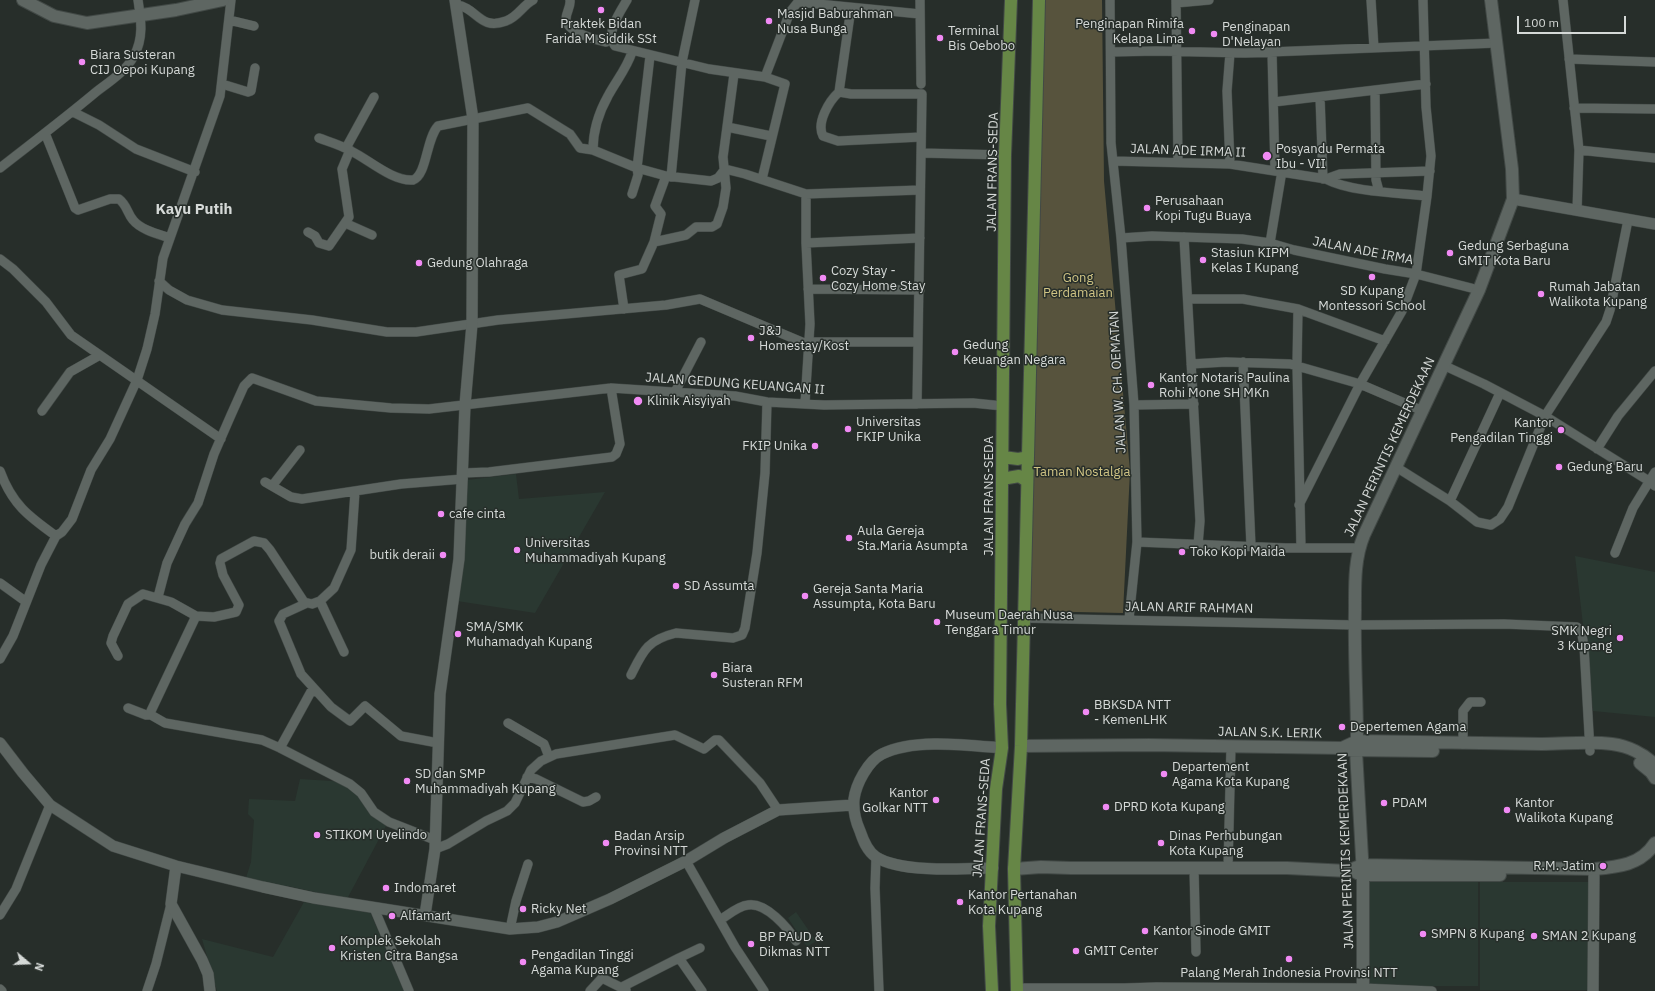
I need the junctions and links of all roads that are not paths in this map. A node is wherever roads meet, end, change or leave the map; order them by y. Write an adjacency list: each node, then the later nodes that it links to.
1 (23, 0): 22 (main road)
2 (138, 0): 22 (street)
3 (223, 0): 22 (main road)
4 (231, 0): 23 (street)
5 (533, 0): 18 (street)
6 (570, 0): 25 (street)
7 (627, 0): 29 (street)
8 (695, 0): 36 (street)
9 (920, 0): 21 (street)
10 (1011, 0): 62 (main road, JALAN FRANS-SEDA)
11 (1039, 0): 135 (main road)
12 (1110, 0): 30 (street, JALAN W. CH. OEMATAN)
13 (1209, 0): 19 (street)
14 (1371, 0): 28 (street)
15 (1423, 0): 27 (street)
16 (1491, 0): 26 (main road, JALAN PERINTIS KEMERDEKAAN)
17 (1563, 0): 35 (street)
18 (456, 2): 52 (street)
19 (1176, 2): 31 (street)
20 (851, 8): 21 (street); 40 (street); 45 (street)
21 (920, 14): 42 (street)
22 (140, 16): 51 (street)
23 (229, 20): 24 (street); 41 (street)
24 (254, 26)
25 (606, 42)
26 (1497, 43): 27 (street); 82 (main road, JALAN PERINTIS KEMERDEKAAN)
27 (1426, 45): 28 (street); 43 (street)
28 (1374, 48): 32 (street)
29 (632, 52): 34 (street); 59 (street)
30 (1111, 52): 31 (street); 64 (street, JALAN W. CH. OEMATAN)
31 (1178, 52): 33 (street); 65 (street)
32 (1272, 52): 33 (street); 48 (street)
33 (1230, 53): 66 (street)
34 (650, 56): 36 (street); 68 (street)
35 (1569, 59): 37 (street); 49 (street)
36 (682, 62): 39 (street); 74 (street)
37 (1655, 62)
38 (255, 68): 41 (street)
39 (734, 74): 40 (street); 53 (street)
40 (765, 77): 55 (street)
41 (222, 84): 72 (street)
42 (921, 84)
43 (1426, 84): 44 (street); 71 (street)
44 (1375, 91): 47 (street); 73 (street)
45 (839, 92): 56 (street); 56 (street)
46 (374, 97): 58 (street)
47 (1320, 97): 48 (street); 76 (street)
48 (1274, 102): 70 (street)
49 (1574, 108): 50 (street); 60 (street)
50 (1655, 109)
51 (73, 112): 54 (street); 72 (street)
52 (474, 119): 58 (street); 59 (street); 105 (street)
53 (727, 127): 55 (street); 69 (street)
54 (45, 133): 67 (street); 90 (street)
55 (771, 136): 75 (street)
56 (921, 137): 61 (street)
57 (319, 138): 58 (street)
58 (348, 149): 85 (street)
59 (593, 150): 68 (street)
60 (1579, 150): 63 (street); 83 (street)
61 (921, 153): 62 (street); 77 (street)
62 (1006, 155): 127 (main road, JALAN FRANS-SEDA)
63 (1655, 158)
64 (1113, 162): 65 (street, JALAN ADE IRMA II); 92 (street, JALAN W. CH. OEMATAN)
65 (1178, 162): 66 (street, JALAN ADE IRMA II)
66 (1230, 164): 70 (street, JALAN ADE IRMA II)
67 (0, 168)
68 (637, 168): 74 (street); 79 (street)
69 (725, 169): 74 (street); 75 (street); 93 (street)
70 (1279, 171): 76 (street, JALAN ADE IRMA II); 95 (street)
71 (1430, 171): 73 (street); 81 (street)
72 (195, 172): 90 (street)
73 (1376, 173): 76 (street); 78 (street)
74 (668, 176): 93 (street)
75 (762, 179): 80 (street)
76 (1325, 179): 78 (street, JALAN ADE IRMA II)
77 (920, 190): 80 (street); 91 (street)
78 (1379, 191): 81 (street, JALAN ADE IRMA II)
79 (632, 194)
80 (806, 194): 94 (street)
81 (1427, 196): 97 (street)
82 (1513, 199): 83 (street); 101 (main road, JALAN PERINTIS KEMERDEKAAN)
83 (1577, 211): 84 (street)
84 (1628, 220): 86 (street); 130 (street)
85 (345, 223): 87 (street); 88 (street)
86 (1655, 224)
87 (308, 232)
88 (372, 235)
89 (1184, 236): 92 (street, JALAN ADE IRMA); 95 (street, JALAN ADE IRMA); 102 (street)
90 (170, 238): 98 (street)
91 (920, 238): 94 (street); 100 (street)
92 (1121, 238): 126 (street, JALAN W. CH. OEMATAN)
93 (654, 242): 103 (street)
94 (806, 243): 99 (street)
95 (1270, 243): 97 (street, JALAN ADE IRMA)
96 (0, 259): 110 (street)
97 (1416, 274): 101 (street, JALAN ADE IRMA); 106 (street)
98 (159, 281): 105 (street); 116 (street)
99 (808, 289): 100 (street); 109 (street)
100 (920, 290): 108 (street)
101 (1479, 290): 114 (main road, JALAN PERINTIS KEMERDEKAAN)
102 (1188, 299): 104 (street); 112 (street)
103 (624, 309): 105 (street); 109 (street)
104 (1298, 309): 106 (street); 113 (street)
105 (472, 324): 125 (street)
106 (1385, 341): 117 (street)
107 (701, 342): 119 (street)
108 (917, 342): 109 (street); 123 (street)
109 (809, 344): 122 (street)
110 (100, 355): 116 (street); 128 (street)
111 (1243, 362): 112 (street); 113 (street); 149 (street)
112 (1191, 364): 124 (street)
113 (1297, 365): 117 (street); 145 (street)
114 (1443, 365): 120 (street); 129 (main road, JALAN PERINTIS KEMERDEKAAN)
115 (1655, 371): 132 (street)
116 (137, 380): 131 (street); 146 (street)
117 (1360, 384): 129 (street); 145 (street)
118 (611, 388): 119 (street, JALAN GEDUNG KEUANGAN II); 125 (street, JALAN GEDUNG KEUANGAN II); 139 (street)
119 (675, 392): 121 (street, JALAN GEDUNG KEUANGAN II)
120 (1500, 393): 130 (street); 144 (street)
121 (767, 402): 122 (street, JALAN GEDUNG KEUANGAN II); 165 (street)
122 (805, 403): 123 (street, JALAN GEDUNG KEUANGAN II)
123 (917, 404): 127 (street, JALAN GEDUNG KEUANGAN II)
124 (1194, 404): 126 (street); 148 (street)
125 (465, 405): 131 (street, JALAN GEDUNG KEUANGAN II); 139 (street)
126 (1134, 405): 147 (street, JALAN W. CH. OEMATAN)
127 (1003, 406): 134 (main road, JALAN FRANS-SEDA)
128 (42, 411)
129 (1423, 411): 136 (main road, JALAN PERINTIS KEMERDEKAAN)
130 (1545, 416): 132 (street); 144 (street)
131 (221, 439): 154 (street)
132 (1597, 449): 142 (street)
133 (300, 450): 143 (street)
134 (1003, 457): 135 (main road); 140 (main road, JALAN FRANS-SEDA)
135 (1027, 457): 141 (main road)
136 (1396, 467): 144 (street); 151 (main road, JALAN PERINTIS KEMERDEKAAN)
137 (0, 471): 146 (street)
138 (1655, 472): 142 (street)
139 (463, 476): 143 (street); 172 (street)
140 (1002, 479): 141 (main road); 179 (main road, JALAN FRANS-SEDA)
141 (1027, 481): 159 (main road)
142 (1652, 483): 152 (street)
143 (355, 492): 155 (street)
144 (1450, 501)
145 (1299, 505): 150 (street)
146 (56, 536): 156 (street)
147 (1137, 542): 148 (street); 160 (street, JALAN W. CH. OEMATAN)
148 (1198, 545): 149 (street)
149 (1251, 546): 150 (street)
150 (1301, 548): 151 (street)
151 (1359, 548): 161 (main road, JALAN PERINTIS KEMERDEKAAN)
152 (1615, 554)
153 (0, 583): 156 (street)
154 (158, 597): 158 (street); 163 (street)
155 (320, 601): 157 (street); 162 (street)
156 (25, 602): 164 (street)
157 (307, 603): 158 (street); 166 (street)
158 (196, 616): 169 (street)
159 (1023, 618): 160 (street, JALAN ARIF RAHMAN); 174 (main road)
160 (1129, 619): 161 (street, JALAN ARIF RAHMAN)
161 (1355, 625): 176 (main road, JALAN PERINTIS KEMERDEKAAN); 177 (street, JALAN ARIF RAHMAN)
162 (344, 652)
163 (118, 656)
164 (0, 660)
165 (631, 675)
166 (313, 688): 172 (street); 178 (street)
167 (1481, 702): 173 (street)
168 (128, 708): 169 (street)
169 (151, 715): 178 (street)
170 (508, 723): 180 (street)
171 (0, 743): 185 (street)
172 (438, 743): 189 (street)
173 (1463, 744): 176 (main road); 177 (main road)
174 (1021, 746): 175 (main road, JALAN S.K. LERIK); 198 (main road)
175 (1231, 746): 176 (main road, JALAN S.K. LERIK); 197 (street)
176 (1357, 746): 177 (main road); 199 (main road, JALAN PERINTIS KEMERDEKAAN)
177 (1590, 747): 181 (main road); 183 (main road)
178 (280, 748): 189 (street)
179 (1002, 748): 186 (street); 195 (main road, JALAN FRANS-SEDA)
180 (548, 757): 182 (street); 187 (street)
181 (1655, 765)
182 (527, 777): 184 (street); 189 (street)
183 (1655, 778)
184 (596, 797)
185 (50, 805): 194 (street); 203 (street)
186 (854, 805): 187 (street); 191 (street)
187 (778, 810): 192 (street)
188 (1655, 843): 200 (main road)
189 (435, 844): 204 (street)
190 (1655, 853): 200 (main road)
191 (876, 857): 195 (street); 221 (street)
192 (686, 861): 205 (street); 206 (street)
193 (528, 864): 206 (street)
194 (176, 866): 201 (street); 202 (street)
195 (992, 868): 222 (main road, JALAN FRANS-SEDA)
196 (1194, 868): 197 (main road); 198 (main road); 209 (street)
197 (1228, 868): 199 (main road)
198 (1014, 870): 212 (main road)
199 (1362, 870): 200 (main road); 214 (main road, JALAN PERINTIS KEMERDEKAAN)
200 (1595, 873): 224 (street)
201 (172, 904): 215 (street); 216 (street)
202 (374, 908): 204 (street); 217 (street)
203 (0, 915)
204 (425, 915): 206 (street)
205 (720, 920): 207 (street); 220 (street)
206 (510, 929)
207 (796, 941)
208 (700, 948): 210 (street)
209 (1196, 952)
210 (679, 958): 211 (street); 219 (street)
211 (624, 989): 218 (street)
212 (1017, 990): 213 (street)
213 (1124, 990): 214 (street)
214 (1363, 990): 223 (street)
215 (147, 991)
216 (210, 991)
217 (409, 991)
218 (590, 991)
219 (702, 991)
220 (764, 991)
221 (879, 991)
222 (992, 991)
223 (1432, 991)
224 (1593, 991)

